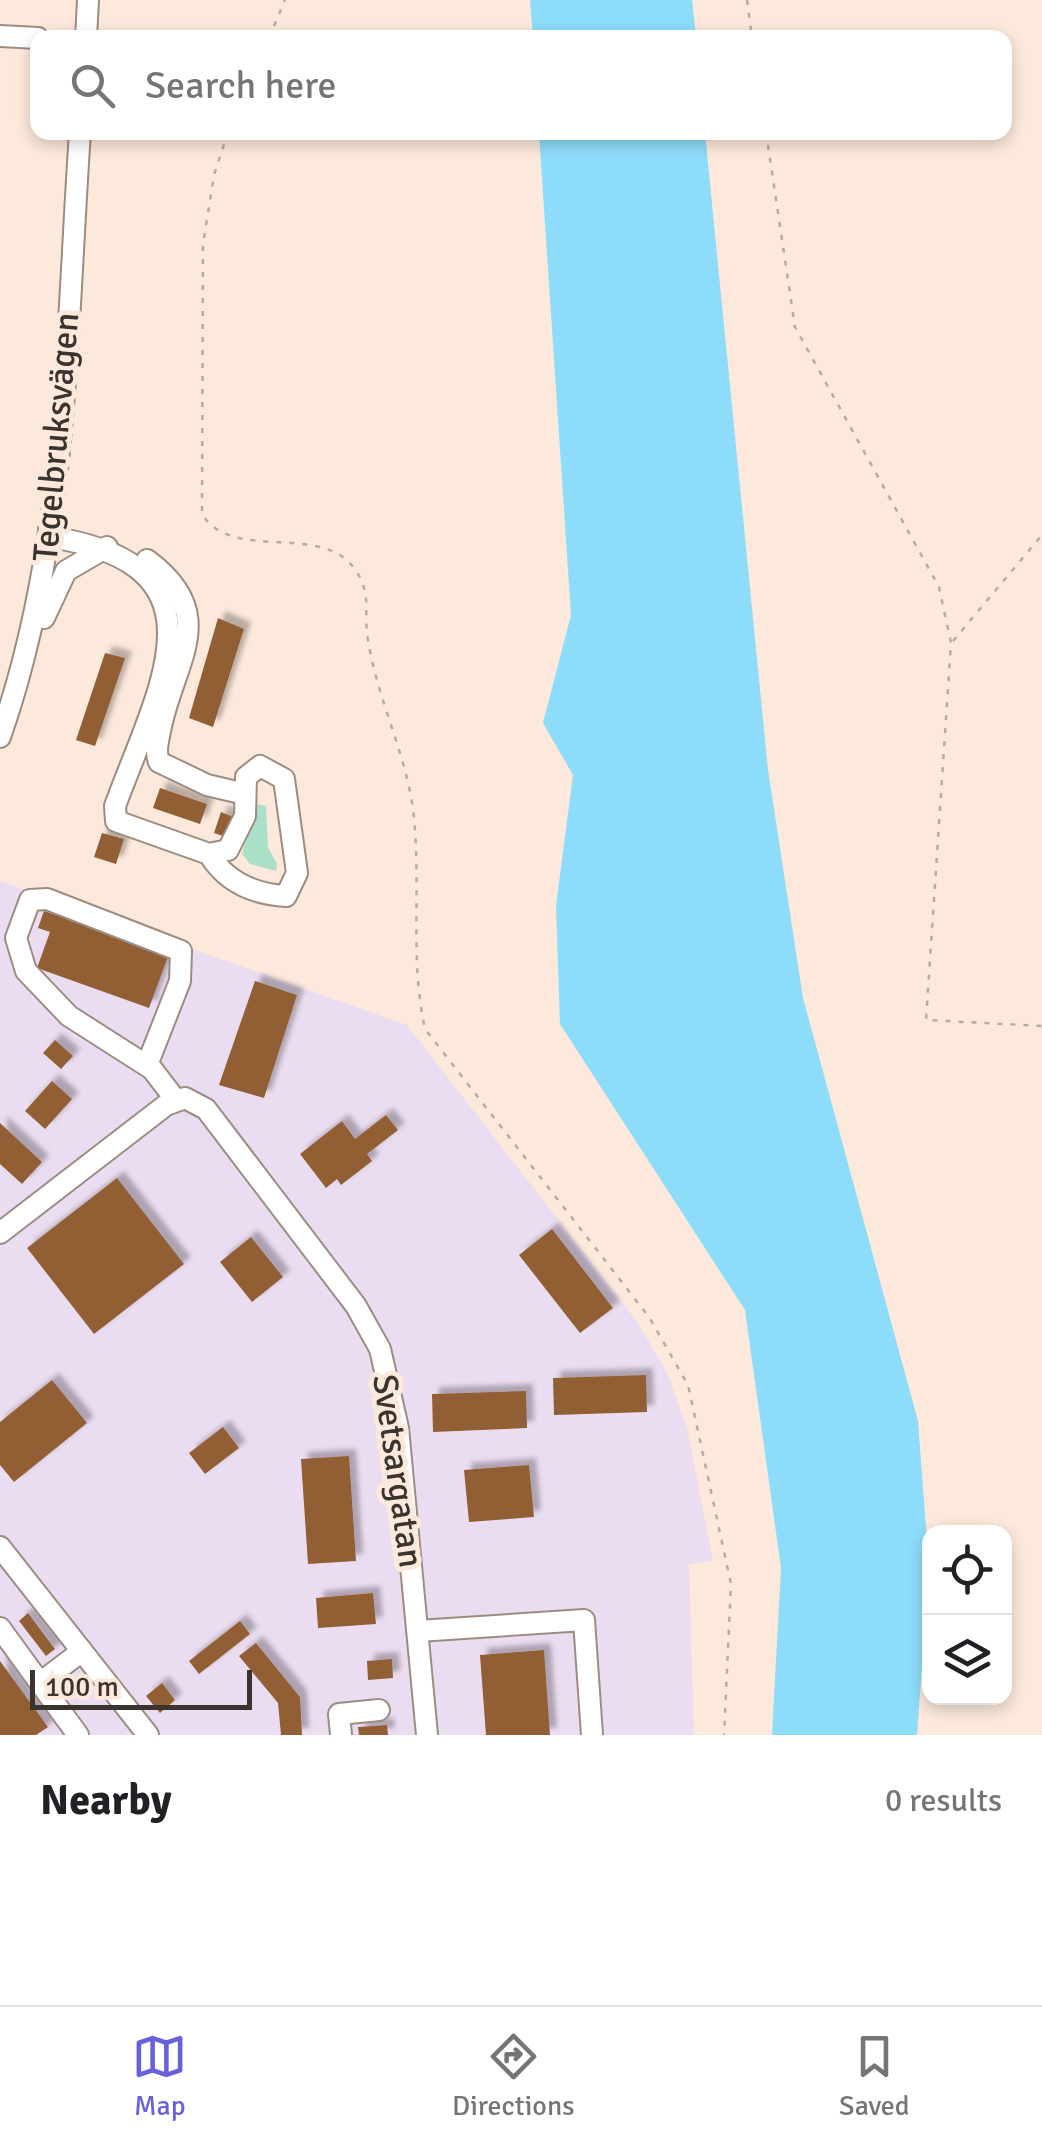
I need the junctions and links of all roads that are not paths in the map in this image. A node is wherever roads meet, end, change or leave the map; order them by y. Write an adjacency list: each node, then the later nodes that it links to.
1 (88, 0): 2 (street)
2 (86, 30)
3 (0, 36): 4 (street)
4 (30, 38)
5 (79, 140): 6 (street, Tegelbruksvägen)
6 (50, 537): 7 (street); 8 (street, Tegelbruksvägen)
7 (104, 547): 8 (street); 10 (street); 11 (street)
8 (24, 656): 9 (street, Tegelbruksvägen)
9 (0, 737)
10 (245, 794): 11 (street); 11 (street)
11 (209, 854)
12 (147, 1065): 12 (street, Svetsargatan); 13 (street, Svetsargatan)
13 (180, 1098): 14 (street); 17 (street, Svetsargatan)
14 (0, 1233)
15 (0, 1547): 18 (street)
16 (0, 1628): 19 (street)
17 (418, 1631): 24 (street, Svetsargatan); 25 (street)
18 (82, 1650): 19 (street); 22 (street)
19 (40, 1683): 21 (street)
20 (379, 1710): 23 (street)
21 (78, 1735)
22 (148, 1735)
23 (341, 1735)
24 (427, 1735)
25 (592, 1735)

